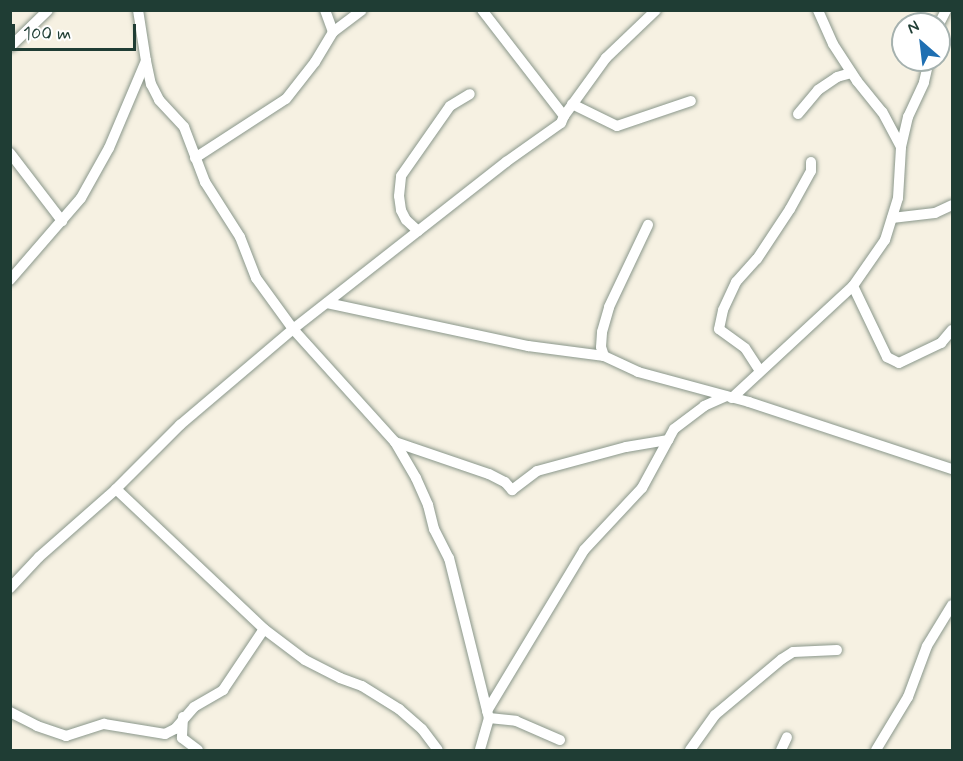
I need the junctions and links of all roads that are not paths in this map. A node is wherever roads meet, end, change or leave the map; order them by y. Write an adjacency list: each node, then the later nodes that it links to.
1 (48, 10): 9 (street)
2 (138, 10): 10 (street)
3 (325, 10): 8 (street)
4 (362, 10): 8 (street)
5 (482, 10): 17 (street)
6 (656, 10): 15 (street)
7 (818, 10): 12 (street)
8 (333, 32): 20 (street)
9 (10, 47)
10 (146, 62): 20 (street); 24 (street)
11 (926, 72): 18 (street)
12 (851, 73): 16 (street); 18 (street)
13 (470, 94): 26 (street)
14 (691, 101): 15 (street)
15 (572, 104): 17 (street)
16 (798, 114)
17 (564, 116): 26 (street)
18 (901, 147): 23 (street)
19 (10, 153): 24 (street)
20 (195, 158): 30 (street)
21 (811, 162): 33 (street)
22 (952, 205): 23 (street)
23 (892, 218): 28 (street)
24 (62, 221): 27 (street)
25 (648, 225): 32 (street)
26 (418, 231): 29 (street)
27 (10, 280)
28 (853, 286): 31 (street); 33 (street)
29 (327, 303): 30 (street); 32 (street)
30 (292, 329): 36 (street); 38 (street)
31 (952, 330)
32 (604, 356): 34 (street)
33 (760, 371): 34 (street)
34 (729, 397): 35 (street); 37 (street)
35 (668, 440): 36 (street); 44 (street)
36 (395, 442): 44 (street)
37 (952, 469)
38 (116, 489): 39 (street); 41 (street)
39 (10, 588)
40 (952, 605): 53 (street)
41 (264, 629): 45 (street); 49 (street)
42 (837, 650): 51 (street)
43 (10, 712): 45 (street)
44 (488, 715): 47 (street); 50 (street)
45 (183, 716): 48 (street)
46 (787, 736): 52 (street)
47 (560, 740)
48 (198, 750)
49 (438, 750)
50 (480, 750)
51 (690, 750)
52 (781, 750)
53 (876, 750)

